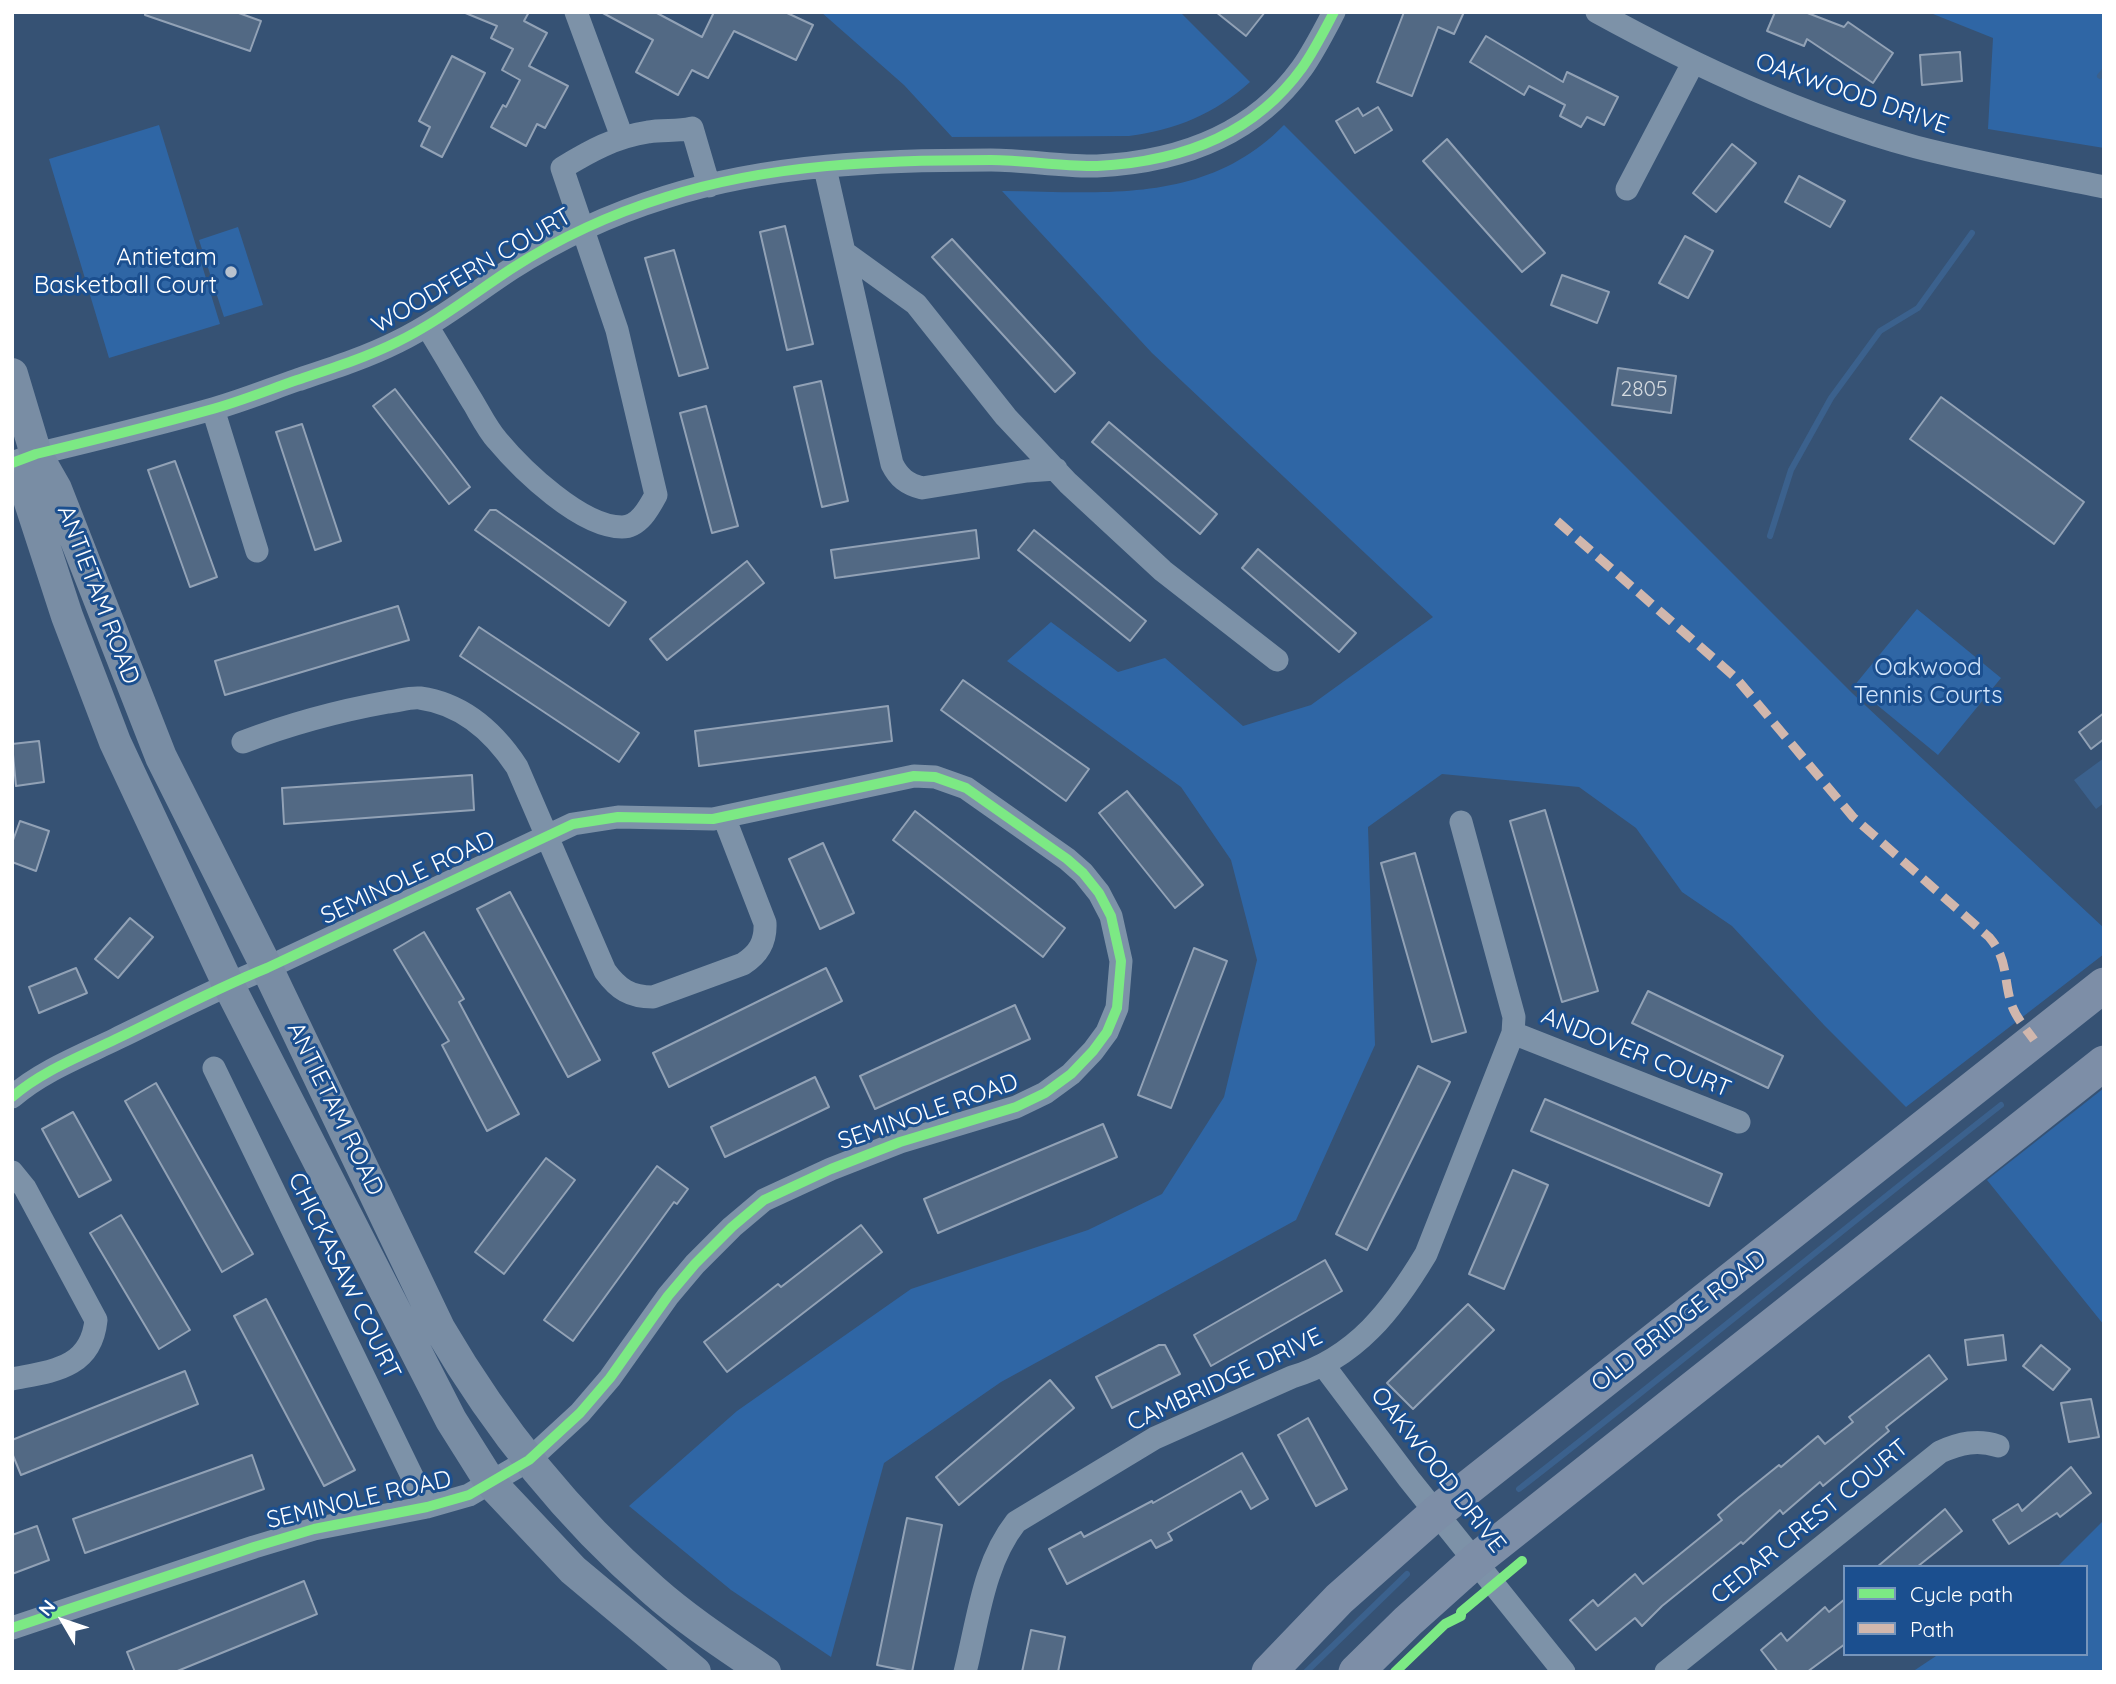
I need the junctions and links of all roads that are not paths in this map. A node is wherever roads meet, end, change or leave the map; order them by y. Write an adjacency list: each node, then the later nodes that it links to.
1 (576, 12): 5 (street)
2 (1334, 12): 6 (street, WOODFERN COURT)
3 (1597, 12): 4 (street, OAKWOOD DRIVE)
4 (1693, 63): 8 (street, OAKWOOD DRIVE); 9 (street)
5 (622, 137): 7 (street); 10 (street)
6 (825, 168): 7 (street, WOODFERN COURT); 11 (street)
7 (709, 186): 10 (street, WOODFERN COURT)
8 (2104, 187)
9 (1627, 189)
10 (583, 229): 12 (street, WOODFERN COURT); 12 (street)
11 (844, 252): 16 (street); 16 (street)
12 (427, 326): 14 (street, WOODFERN COURT)
13 (12, 374): 15 (street, ANTIETAM ROAD)
14 (213, 410): 15 (street, WOODFERN COURT); 17 (street)
15 (24, 458): 23 (street, ANTIETAM ROAD); 24 (street, ANTIETAM ROAD)
16 (1056, 469): 18 (street)
17 (257, 551)
18 (1277, 660)
19 (243, 742): 22 (street)
20 (723, 817): 22 (street, SEMINOLE ROAD); 22 (street); 35 (street, SEMINOLE ROAD)
21 (1461, 822): 26 (street, CAMBRIDGE DRIVE)
22 (547, 836): 23 (street, SEMINOLE ROAD)
23 (267, 968): 24 (street, SEMINOLE ROAD); 35 (street, ANTIETAM ROAD)
24 (228, 984): 29 (street, SEMINOLE ROAD); 36 (street, ANTIETAM ROAD)
25 (2104, 985): 38 (main road, OLD BRIDGE ROAD)
26 (1513, 1033): 30 (street, ANDOVER COURT); 32 (street, CAMBRIDGE DRIVE)
27 (2104, 1063): 39 (main road)
28 (214, 1068): 37 (street, CHICKASAW COURT)
29 (12, 1097)
30 (1739, 1122)
31 (12, 1172): 33 (street)
32 (1324, 1366): 38 (street, OAKWOOD DRIVE); 43 (street, CAMBRIDGE DRIVE)
33 (12, 1379)
34 (1998, 1446): 47 (street, CEDAR CREST COURT)
35 (529, 1460): 36 (street, SEMINOLE ROAD); 42 (street, ANTIETAM ROAD)
36 (490, 1482): 37 (street, SEMINOLE ROAD); 41 (street, ANTIETAM ROAD)
37 (427, 1507): 40 (street, SEMINOLE ROAD)
38 (1436, 1513): 39 (street, OAKWOOD DRIVE); 44 (main road, OLD BRIDGE ROAD)
39 (1475, 1561): 45 (main road); 46 (street, OAKWOOD DRIVE)
40 (12, 1629)
41 (695, 1672)
42 (765, 1672)
43 (965, 1672)
44 (1269, 1672)
45 (1356, 1672)
46 (1564, 1672)
47 (1666, 1672)

